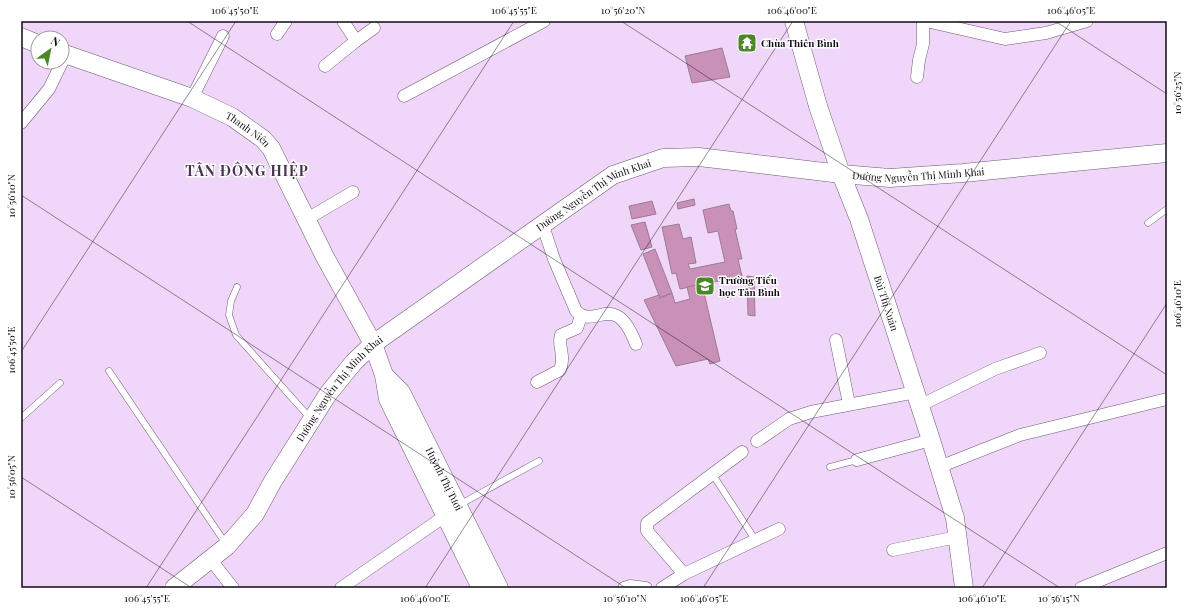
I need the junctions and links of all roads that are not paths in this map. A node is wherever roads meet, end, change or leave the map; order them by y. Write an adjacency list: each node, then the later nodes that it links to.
1 (286, 21): 8 (street)
2 (343, 21): 10 (street)
3 (544, 21): 15 (street)
4 (794, 21): 19 (main road, Bùi Thị Xuân)
5 (924, 21): 6 (street); 14 (street)
6 (1087, 21)
7 (374, 28): 10 (street)
8 (278, 34)
9 (222, 36): 16 (street)
10 (356, 41): 12 (street)
11 (70, 56): 16 (main road, Thanh Niên)
12 (325, 66)
13 (57, 70): 17 (street)
14 (917, 77)
15 (404, 96)
16 (192, 98): 22 (main road, Thanh Niên)
17 (21, 122)
18 (1167, 153): 19 (main road, Đường Nguyễn Thị Minh Khai)
19 (841, 174): 24 (main road, Đường Nguyễn Thị Minh Khai); 34 (main road, Bùi Thị Xuân)
20 (353, 192): 22 (street)
21 (1167, 208): 23 (lane)
22 (307, 219): 28 (main road, Thanh Niên)
23 (1148, 223)
24 (543, 226): 26 (street); 28 (main road, Đường Nguyễn Thị Minh Khai)
25 (237, 288): 38 (lane)
26 (581, 316): 29 (street); 32 (street)
27 (836, 340): 36 (street)
28 (373, 344): 38 (main road, Đường Nguyễn Thị Minh Khai); 47 (main road, Huỳnh Thị Tươi)
29 (636, 344)
30 (1040, 353): 34 (street)
31 (109, 372): 51 (lane)
32 (537, 382)
33 (60, 383): 37 (lane)
34 (918, 399): 36 (street); 39 (main road, Bùi Thị Xuân)
35 (1167, 399): 45 (street)
36 (849, 404): 40 (street)
37 (21, 418)
38 (313, 421): 51 (main road, Đường Nguyễn Thị Minh Khai)
39 (931, 440): 42 (street); 45 (main road, Bùi Thị Xuân)
40 (757, 441)
41 (742, 452): 46 (street)
42 (857, 460): 44 (lane)
43 (539, 461): 47 (lane)
44 (830, 467)
45 (939, 467): 49 (main road, Bùi Thị Xuân)
46 (713, 476): 50 (lane); 55 (street)
47 (451, 511): 58 (street); 59 (main road, Huỳnh Thị Tươi); 60 (main road, Huỳnh Thị Tươi)
48 (779, 529): 50 (street)
49 (957, 537): 52 (street); 64 (main road, Bùi Thị Xuân)
50 (756, 541): 55 (street)
51 (227, 546): 54 (main road, Đường Nguyễn Thị Minh Khai)
52 (893, 550)
53 (1167, 553): 65 (street)
54 (211, 560): 56 (main road, Đường Nguyễn Thị Minh Khai); 57 (street)
55 (684, 574): 63 (street)
56 (174, 588)
57 (233, 588)
58 (341, 588)
59 (481, 588)
60 (499, 588)
61 (624, 588): 62 (street)
62 (646, 588)
63 (662, 588)
64 (964, 588)
65 (1081, 588)

